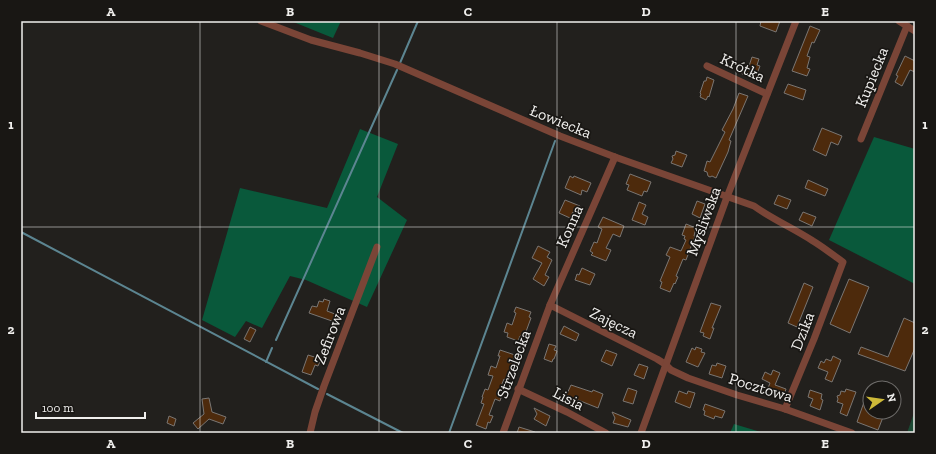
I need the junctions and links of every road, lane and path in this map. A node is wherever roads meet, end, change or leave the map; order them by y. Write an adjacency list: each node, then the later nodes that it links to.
1 (260, 21): 9 (street, Łowiecka)
2 (796, 21): 7 (street, Myśliwska)
3 (899, 21): 4 (street)
4 (907, 26): 5 (street); 8 (street, Kupiecka)
5 (915, 31)
6 (707, 66): 7 (street, Krótka)
7 (767, 94): 10 (street, Myśliwska)
8 (861, 139)
9 (615, 157): 10 (street, Łowiecka); 13 (street, Konna)
10 (726, 197): 12 (street, Łowiecka); 14 (street, Myśliwska)
11 (377, 247): 17 (street, Zefirowa)
12 (843, 262): 16 (street, Dzika)
13 (550, 305): 14 (street, Zajęcza); 15 (street, Strzelecka)
14 (665, 364): 16 (street, Pocztowa); 20 (street, Myśliwska)
15 (518, 389): 18 (street, Strzelecka); 19 (street, Lisia)
16 (785, 409): 21 (street, Pocztowa)
17 (310, 433)
18 (503, 433)
19 (606, 433)
20 (640, 433)
21 (852, 433)

